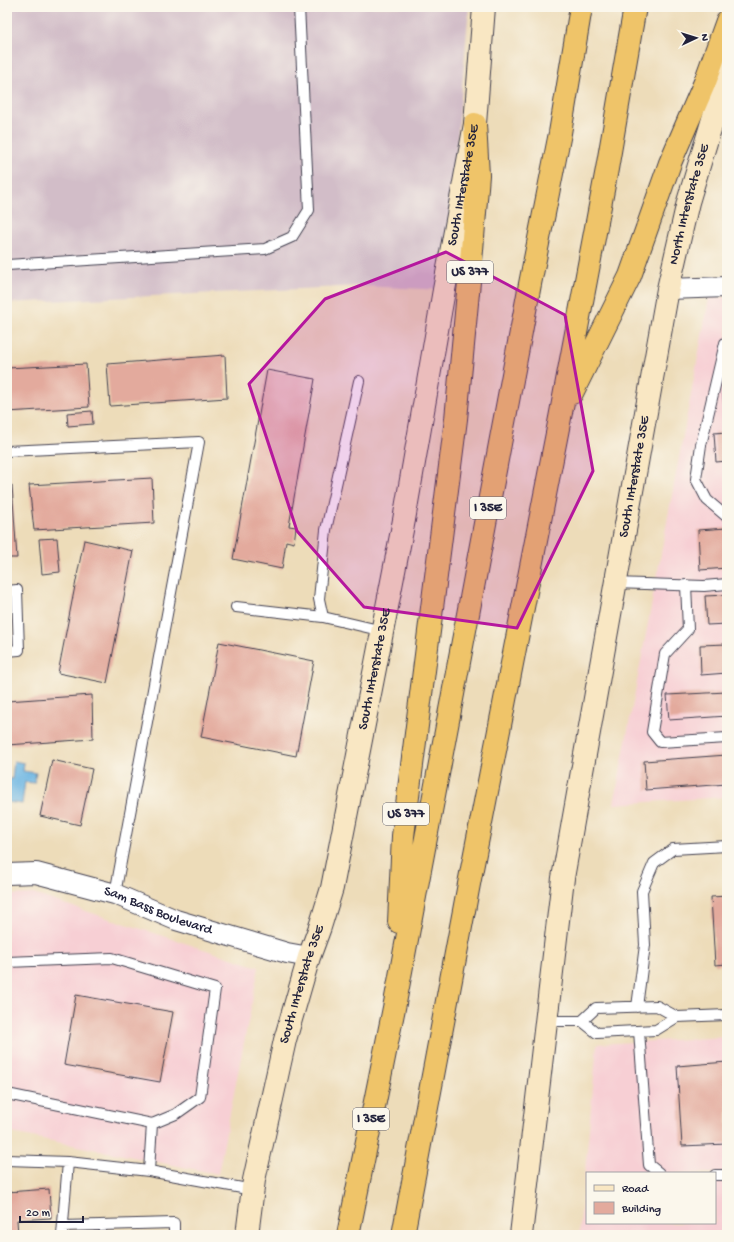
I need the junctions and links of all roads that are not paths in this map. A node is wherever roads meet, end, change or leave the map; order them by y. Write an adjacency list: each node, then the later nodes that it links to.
1 (299, 7): 8 (lane)
2 (484, 7): 7 (main road, South Interstate 35E)
3 (581, 7): 30 (highway, I 35E)
4 (635, 7): 13 (highway)
5 (727, 21): 13 (highway)
6 (727, 49): 10 (main road, North Interstate 35E)
7 (475, 124): 22 (main road, South Interstate 35E); 30 (highway, US 377)
8 (7, 265)
9 (727, 287): 10 (street)
10 (668, 289): 16 (main road, South Interstate 35E)
11 (727, 341): 15 (lane)
12 (359, 381): 21 (lane)
13 (560, 418): 50 (highway)
14 (7, 451): 27 (lane)
15 (727, 518)
16 (615, 583): 18 (lane); 34 (main road, South Interstate 35E)
17 (727, 584): 18 (lane)
18 (686, 585): 24 (lane)
19 (7, 591): 23 (lane)
20 (236, 607): 21 (lane)
21 (323, 617): 22 (lane)
22 (382, 631): 28 (main road, South Interstate 35E)
23 (7, 651)
24 (727, 738)
25 (727, 846): 31 (lane)
26 (7, 874): 27 (street, Sam Bass Boulevard)
27 (115, 894): 28 (street, Sam Bass Boulevard)
28 (309, 957): 45 (main road, South Interstate 35E)
29 (7, 962): 38 (lane)
30 (395, 1003): 49 (highway, I 35E)
31 (637, 1007): 33 (lane); 35 (lane)
32 (727, 1015): 33 (lane)
33 (676, 1017): 36 (lane)
34 (547, 1021): 35 (lane); 51 (main road, South Interstate 35E)
35 (582, 1021): 36 (lane)
36 (639, 1031): 42 (lane)
37 (7, 1094): 38 (lane)
38 (152, 1124): 41 (lane)
39 (7, 1160): 40 (lane)
40 (68, 1162): 41 (lane); 46 (lane)
41 (149, 1171): 45 (lane)
42 (658, 1172)
43 (727, 1174): 44 (lane)
44 (716, 1175)
45 (253, 1190): 48 (main road, South Interstate 35E)
46 (63, 1231): 47 (lane)
47 (174, 1235)
48 (247, 1235)
49 (348, 1235)
50 (403, 1235)
51 (520, 1235)

